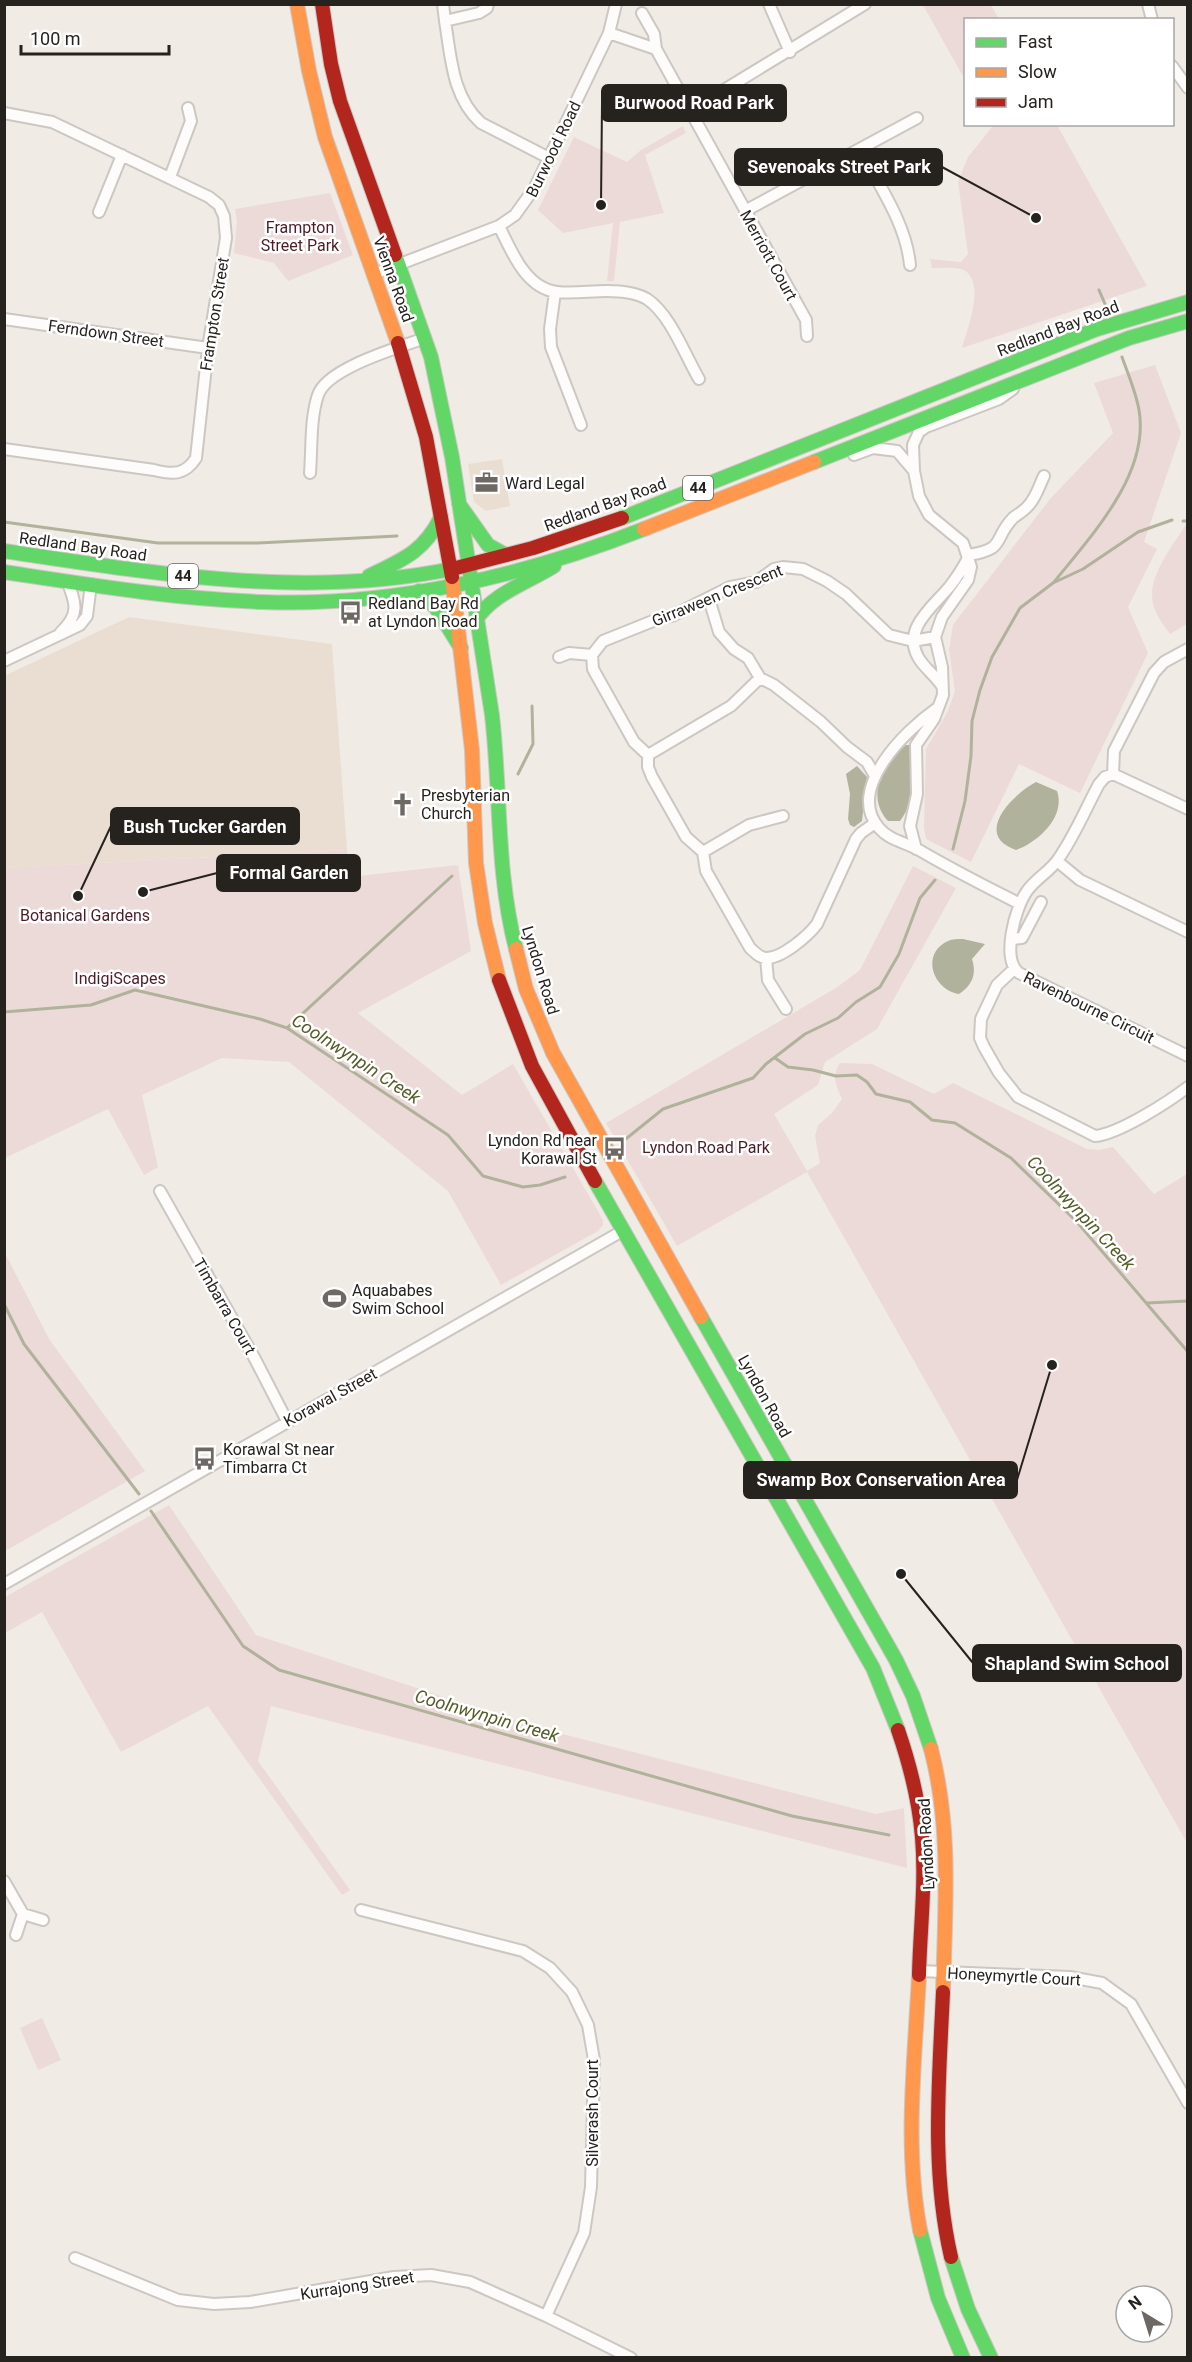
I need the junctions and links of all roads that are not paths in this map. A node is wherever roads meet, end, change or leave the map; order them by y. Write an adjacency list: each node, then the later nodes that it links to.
1 (297, 4): 28 (main road, Vienna Road)
2 (322, 4): 26 (main road, Vienna Road)
3 (443, 4): 9 (street)
4 (488, 4): 9 (street)
5 (616, 4): 10 (street, Burwood Road)
6 (770, 4): 12 (street)
7 (865, 4): 12 (street)
8 (642, 13): 11 (street, Merriott Court)
9 (445, 21): 21 (street)
10 (609, 33): 11 (street); 21 (street, Burwood Road)
11 (656, 49): 16 (street, Merriott Court)
12 (790, 52): 16 (street)
13 (1174, 67): 14 (street)
14 (1188, 88)
15 (188, 108): 22 (street)
16 (691, 110): 23 (street, Merriott Court)
17 (4, 113): 20 (street, Frampton Street)
18 (917, 118): 19 (street)
19 (860, 149): 23 (street); 27 (street)
20 (122, 155): 22 (street, Frampton Street); 24 (street)
21 (549, 158): 25 (street, Burwood Road)
22 (170, 177): 36 (street, Frampton Street)
23 (745, 211): 33 (street, Merriott Court)
24 (99, 212)
25 (499, 226): 26 (street, Burwood Road); 29 (street)
26 (399, 264): 28 (street, Burwood Road); 34 (main road, Vienna Road)
27 (910, 265)
28 (374, 274): 35 (main road, Vienna Road)
29 (555, 292): 38 (street); 39 (street)
30 (1188, 302): 48 (main road, Redland Bay Road / 44)
31 (4, 319): 36 (street, Ferndown Street)
32 (1188, 321): 37 (main road, 44)
33 (807, 336)
34 (425, 338): 35 (street); 45 (main road, Vienna Road)
35 (401, 347): 42 (street); 46 (main road, Vienna Road)
36 (208, 348): 40 (street, Frampton Street)
37 (1029, 377): 41 (street); 44 (main road, 44)
38 (699, 379)
39 (581, 425)
40 (4, 449)
41 (914, 471): 44 (street); 49 (street)
42 (310, 473)
43 (1044, 476): 49 (street)
44 (750, 486): 50 (main road, 44)
45 (459, 504): 48 (main road); 52 (main road, Vienna Road)
46 (441, 517): 53 (main road, Vienna Road); 55 (main road)
47 (4, 551): 51 (main road, Redland Bay Road / 44)
48 (506, 555): 52 (main road, Redland Bay Road / 44)
49 (968, 556): 63 (street); 64 (street)
50 (564, 558): 56 (main road, 44); 61 (main road)
51 (84, 563): 55 (main road, Redland Bay Road / 44); 57 (main road)
52 (467, 564): 53 (main road, Redland Bay Road / 44); 56 (main road, Lyndon Road)
53 (449, 569): 55 (main road, Redland Bay Road / 44); 58 (main road, Lyndon Road)
54 (4, 572): 57 (main road, 44)
55 (363, 579)
56 (470, 581): 58 (main road, 44); 61 (main road, Lyndon Road)
57 (80, 583): 59 (main road, 44); 62 (street); 62 (street)
58 (452, 585): 59 (main road, 44); 65 (main road, Lyndon Road)
59 (419, 591): 65 (main road)
60 (709, 599): 64 (street, Girraween Crescent); 67 (street, Girraween Crescent); 70 (street)
61 (476, 621): 96 (main road, Lyndon Road)
62 (59, 634): 69 (street)
63 (935, 637): 64 (street, Girraween Crescent); 71 (street)
64 (913, 640): 71 (street)
65 (461, 648): 97 (main road, Lyndon Road)
66 (1188, 649): 76 (street)
67 (592, 655): 68 (street); 73 (street)
68 (559, 657)
69 (4, 661)
70 (760, 678): 73 (street); 75 (street)
71 (944, 688): 72 (street)
72 (936, 709): 74 (street); 81 (street)
73 (648, 755): 84 (street)
74 (883, 760): 75 (street); 77 (street)
75 (867, 762): 77 (street)
76 (1113, 774): 78 (street); 85 (street, Ravenbourne Circuit)
77 (875, 776): 80 (street)
78 (1188, 809)
79 (783, 816): 84 (street)
80 (875, 823): 82 (street); 90 (street)
81 (910, 826): 82 (street); 83 (street)
82 (893, 840): 83 (street)
83 (916, 849): 87 (street)
84 (703, 852): 90 (street)
85 (1057, 861): 87 (street, Ravenbourne Circuit); 88 (street)
86 (1041, 902): 89 (street)
87 (1020, 904): 89 (street, Ravenbourne Circuit)
88 (1188, 932)
89 (1012, 939): 91 (street, Ravenbourne Circuit)
90 (766, 958): 92 (street)
91 (1014, 969): 93 (street, Ravenbourne Circuit); 94 (street)
92 (786, 1009)
93 (1188, 1056)
94 (1188, 1087)
95 (160, 1191): 98 (street, Timbarra Court)
96 (645, 1218): 97 (main road); 106 (main road, Lyndon Road)
97 (624, 1230): 98 (street, Korawal Street); 105 (main road, Lyndon Road)
98 (287, 1421): 99 (street, Korawal Street)
99 (4, 1584)
100 (4, 1881): 102 (street)
101 (361, 1910): 109 (street, Silverash Court)
102 (23, 1914): 103 (street); 104 (street)
103 (43, 1920)
104 (16, 1935)
105 (919, 1971): 106 (street, Honeymyrtle Court); 111 (main road, Lyndon Road)
106 (944, 1971): 107 (street, Honeymyrtle Court); 112 (main road, Lyndon Road)
107 (1188, 2103)
108 (75, 2258): 109 (street, Kurrajong Street)
109 (546, 2316): 110 (street, Kurrajong Street)
110 (631, 2358)
111 (963, 2358)
112 (991, 2358)

